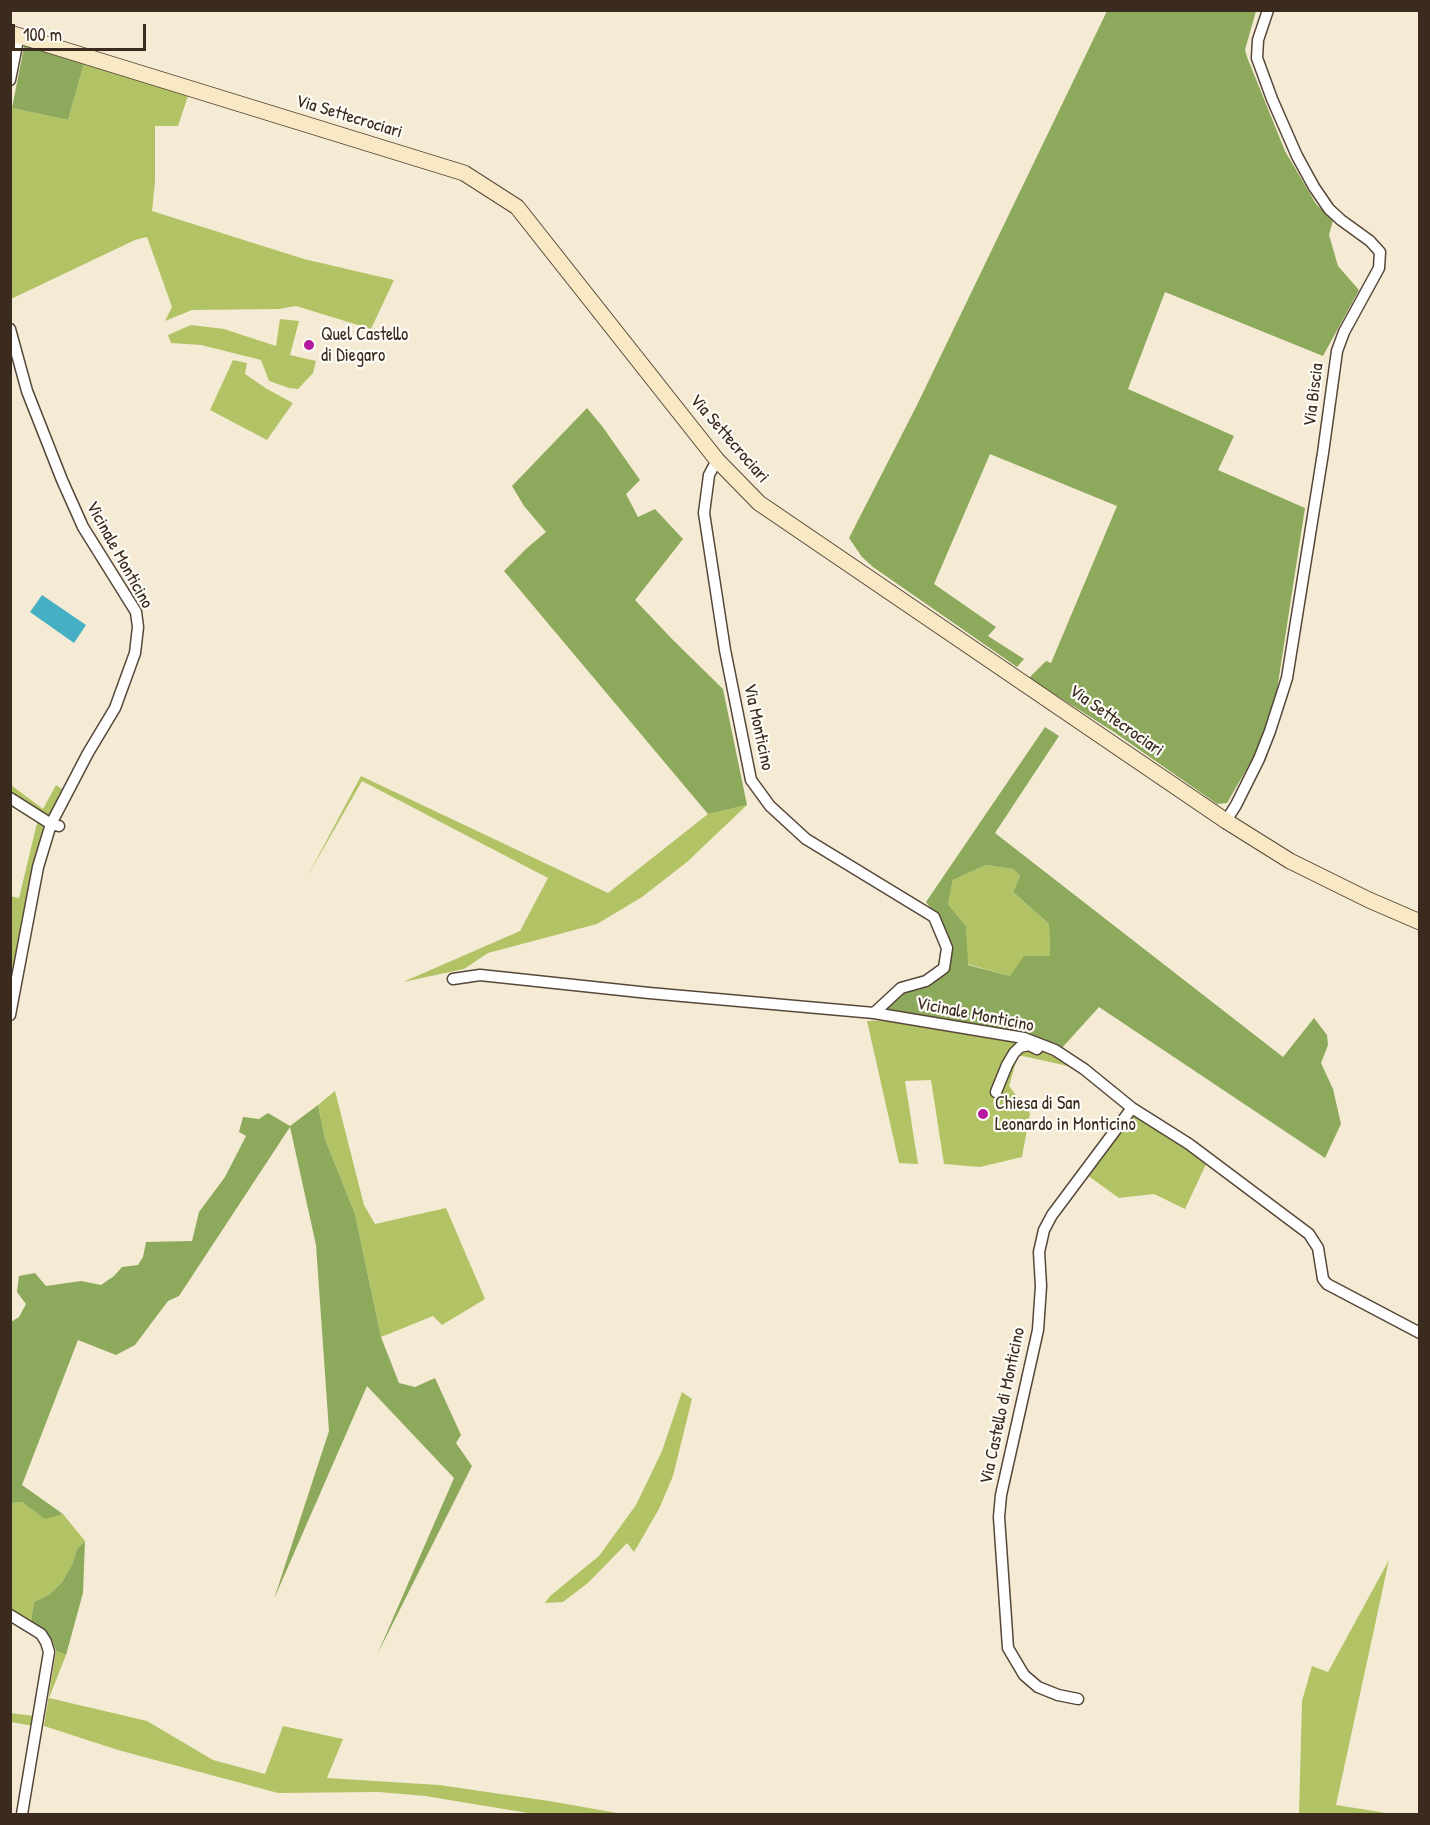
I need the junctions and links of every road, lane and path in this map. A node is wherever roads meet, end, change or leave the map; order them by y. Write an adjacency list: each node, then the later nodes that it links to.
1 (1268, 10): 7 (street, Via Biscia)
2 (15, 34): 3 (street); 5 (main road, Via Settecrociari)
3 (10, 80)
4 (10, 329): 8 (street, Vicinale Monticino)
5 (717, 460): 7 (main road, Via Settecrociari); 11 (street, Via Monticino)
6 (10, 798): 8 (street)
7 (1226, 821): 9 (main road, Via Settecrociari)
8 (55, 825): 12 (street, Vicinale Monticino)
9 (1419, 922)
10 (453, 979): 11 (street, Vicinale Monticino)
11 (874, 1013): 13 (street, Vicinale Monticino)
12 (10, 1015)
13 (1058, 1051): 14 (street); 15 (street, Vicinale Monticino)
14 (996, 1092)
15 (1132, 1108): 16 (street, Vicinale Monticino); 18 (street, Via Castello di Monticino)
16 (1419, 1333)
17 (10, 1615): 19 (street)
18 (1078, 1699)
19 (22, 1815)

